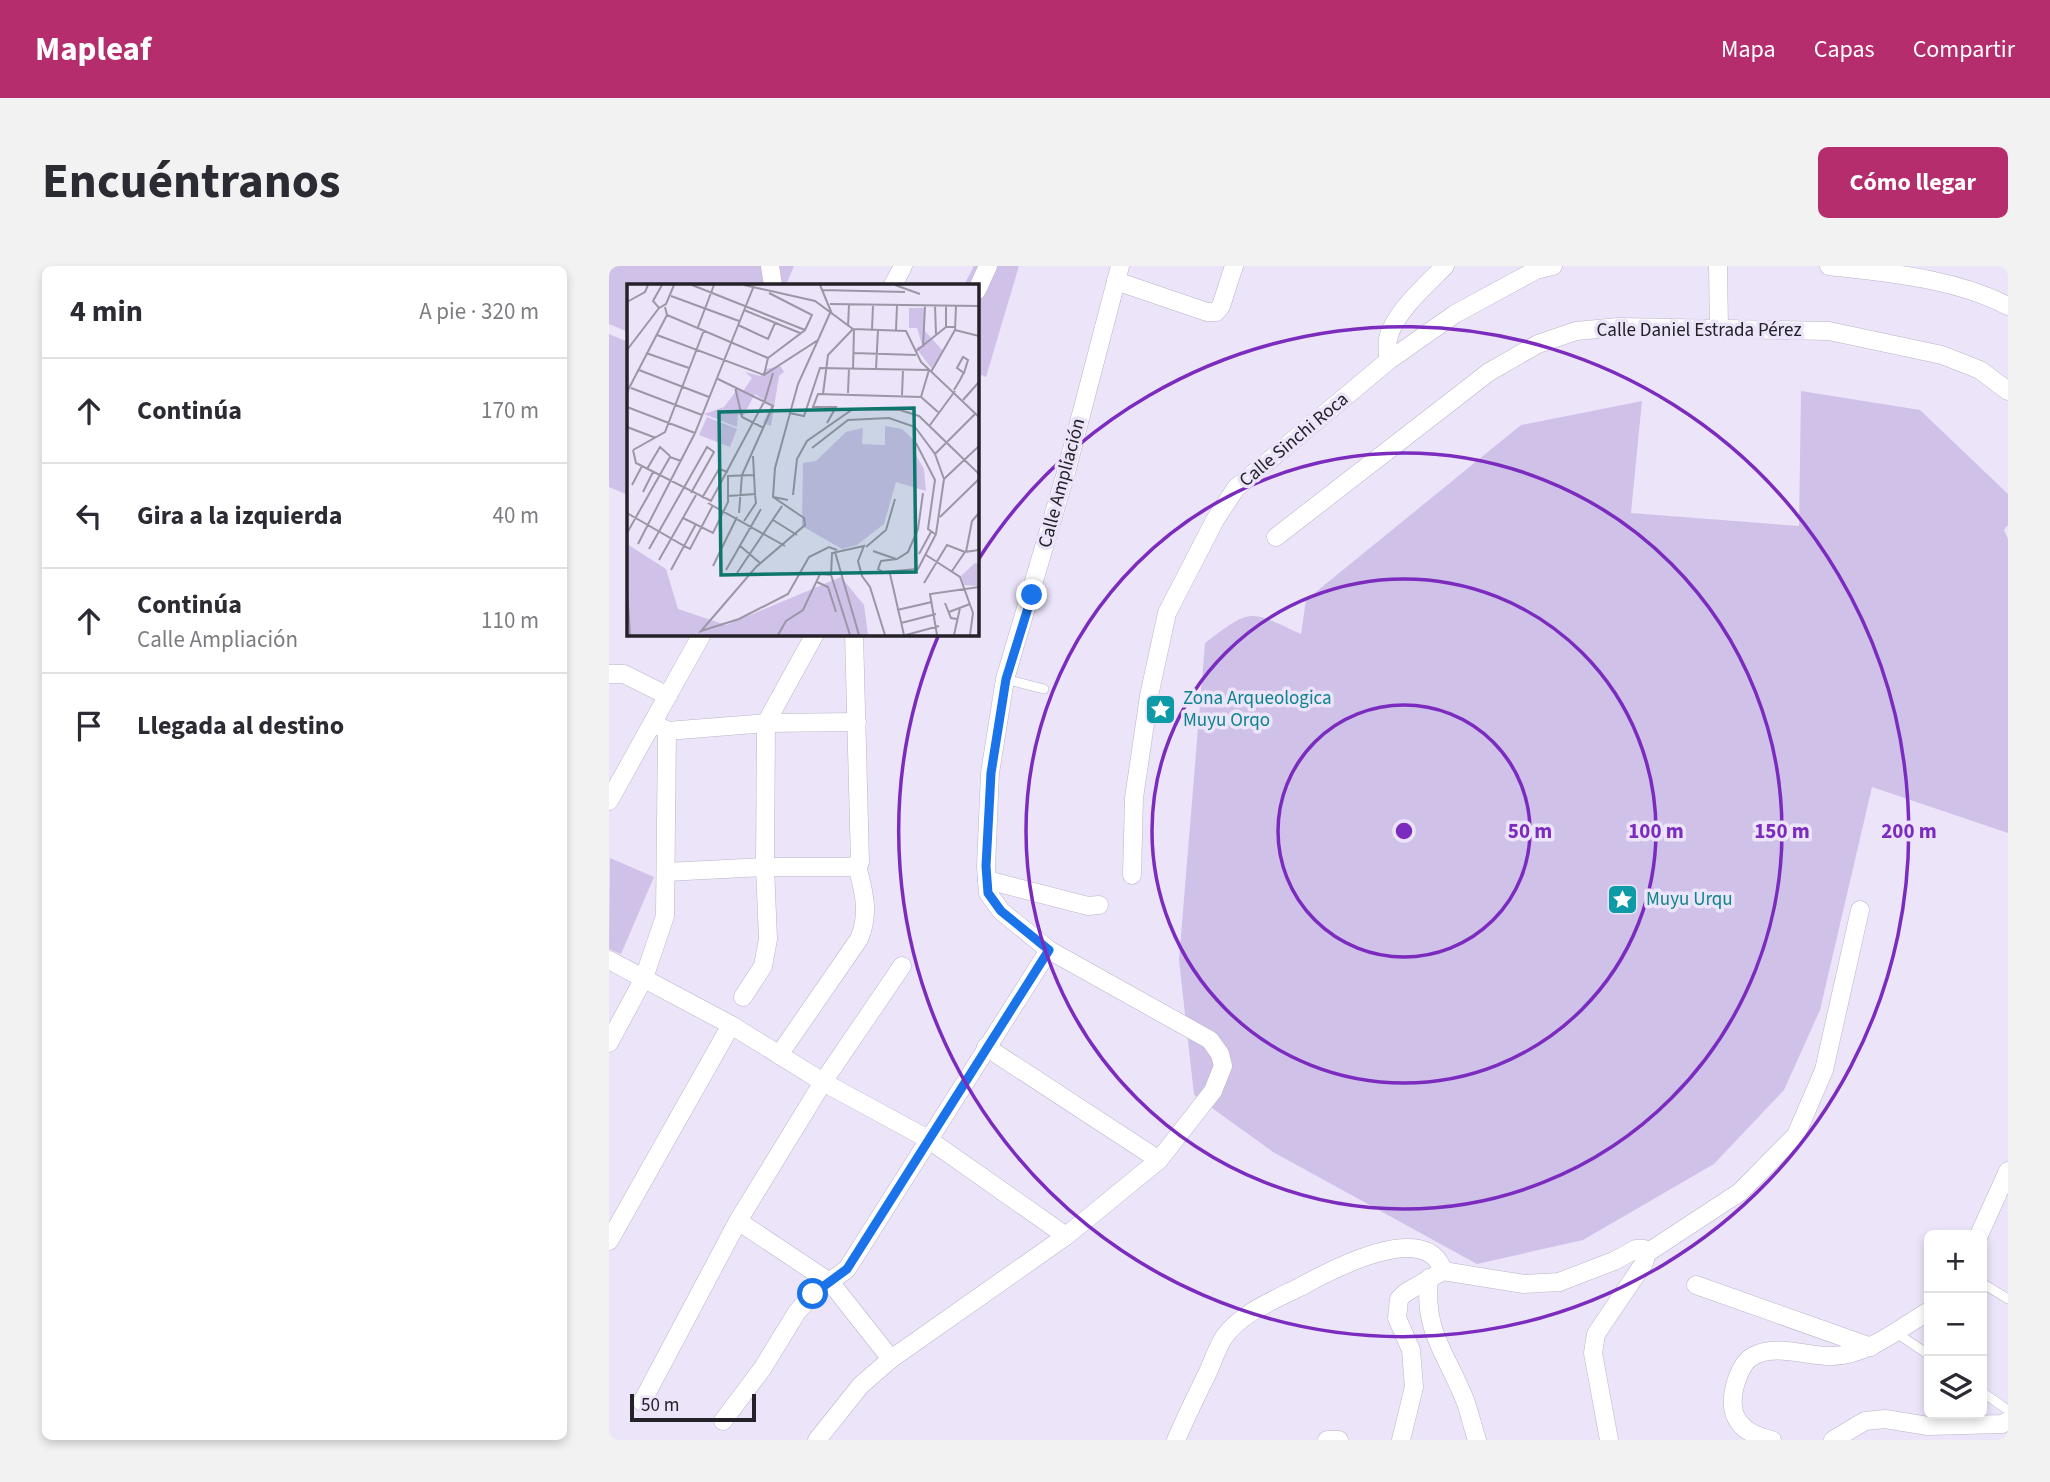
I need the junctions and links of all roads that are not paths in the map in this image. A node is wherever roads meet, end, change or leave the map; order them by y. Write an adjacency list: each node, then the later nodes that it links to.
1 (769, 266): 10 (street)
2 (903, 266): 11 (street)
3 (988, 266): 12 (street)
4 (1234, 266): 9 (street)
5 (1445, 266): 15 (street)
6 (1553, 266): 15 (street, Calle Sinchi Roca)
7 (1718, 266): 14 (street)
8 (1829, 266): 13 (street)
9 (1118, 274): 22 (street, Calle Ampliación)
10 (773, 284)
11 (894, 284)
12 (978, 288)
13 (2008, 306)
14 (1719, 328): 16 (street, Calle Daniel Estrada Pérez); 17 (street, Calle Daniel Estrada Pérez)
15 (1388, 361): 33 (street, Calle Sinchi Roca)
16 (2008, 391)
17 (1276, 537)
18 (701, 635): 24 (street)
19 (814, 635): 26 (street)
20 (854, 635): 25 (street)
21 (609, 674): 24 (street)
22 (1006, 679): 23 (lane); 32 (street, Calle Ampliación)
23 (1044, 689)
24 (668, 696): 27 (street)
25 (857, 722): 26 (street); 29 (street)
26 (766, 723): 27 (street); 30 (street)
27 (660, 726): 28 (street); 31 (street)
28 (609, 801)
29 (857, 866): 30 (street); 44 (street)
30 (765, 867): 31 (street); 40 (street)
31 (666, 872): 39 (street)
32 (987, 873): 34 (street); 36 (street)
33 (1132, 875)
34 (1099, 905)
35 (1860, 910): 53 (street)
36 (1049, 950): 43 (street); 47 (street)
37 (609, 960): 39 (street)
38 (902, 966): 45 (street)
39 (644, 978): 41 (street); 42 (street)
40 (743, 996)
41 (731, 1025): 44 (street); 52 (street)
42 (609, 1044)
43 (986, 1047): 46 (street); 47 (street)
44 (779, 1055): 45 (street)
45 (823, 1082): 46 (street); 49 (street)
46 (928, 1139): 51 (street); 55 (street)
47 (1159, 1160): 51 (street)
48 (2008, 1171): 50 (street)
49 (738, 1221): 55 (street); 65 (street)
50 (1981, 1230)
51 (1066, 1236): 63 (street)
52 (609, 1241)
53 (1647, 1253): 54 (street); 75 (street)
54 (1436, 1275): 70 (street); 73 (street); 74 (street)
55 (831, 1283): 63 (street); 67 (street)
56 (1696, 1285): 61 (street)
57 (1987, 1286): 58 (lane)
58 (2008, 1299)
59 (1924, 1314): 60 (street)
60 (1895, 1332): 61 (street); 62 (lane)
61 (1871, 1347): 76 (street)
62 (1924, 1352)
63 (891, 1359): 69 (street)
64 (1987, 1395): 66 (lane)
65 (642, 1402)
66 (2008, 1410)
67 (723, 1421)
68 (2008, 1421): 77 (street)
69 (817, 1440)
70 (1176, 1440)
71 (1327, 1440): 72 (street)
72 (1339, 1440)
73 (1401, 1440)
74 (1477, 1440)
75 (1609, 1440)
76 (1772, 1440)
77 (1833, 1440)

